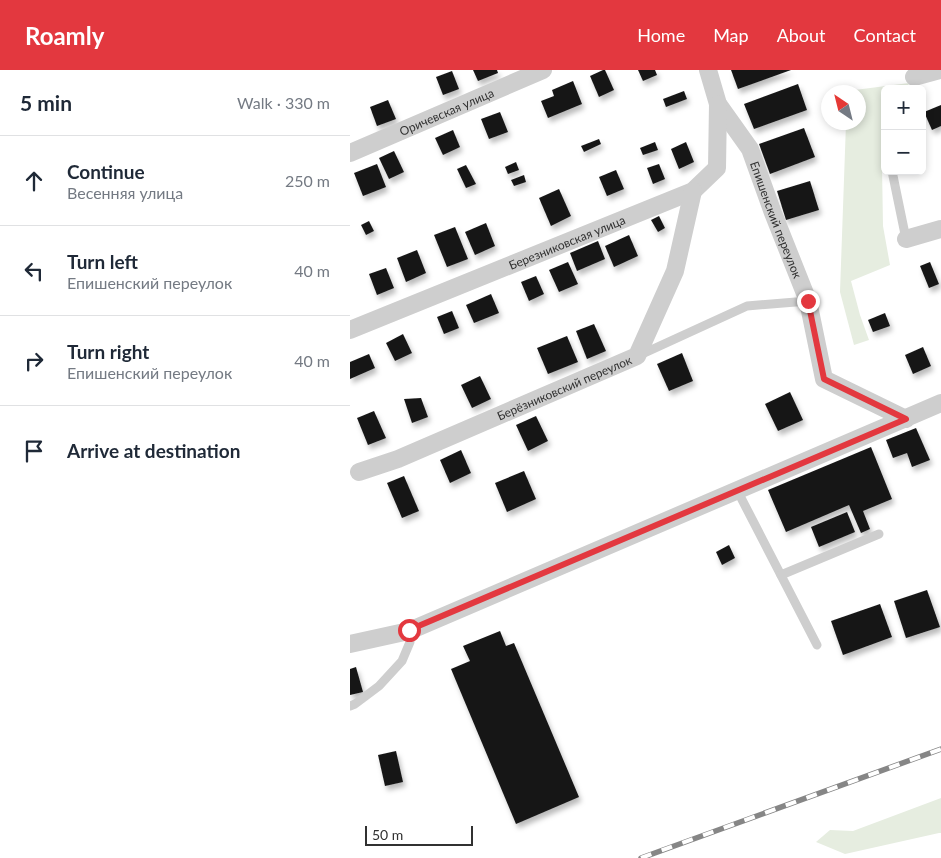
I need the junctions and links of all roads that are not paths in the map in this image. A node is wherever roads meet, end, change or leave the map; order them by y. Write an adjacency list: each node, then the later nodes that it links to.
1 (543, 70): 6 (street, Оричевская улица)
2 (708, 70): 5 (street, Епишенский переулок)
3 (940, 70): 4 (street)
4 (913, 80)
5 (718, 104): 8 (street, Березниковская улица); 11 (street, Епишенский переулок)
6 (350, 153)
7 (893, 175): 10 (lane)
8 (693, 191): 12 (street, Березниковская улица); 13 (street, Берёзниковский переулок)
9 (941, 229): 10 (street)
10 (906, 239)
11 (808, 301): 13 (lane); 15 (street, Епишенский переулок)
12 (350, 330)
13 (637, 356): 16 (street, Берёзниковский переулок)
14 (941, 403): 15 (street)
15 (906, 419): 17 (street)
16 (359, 472)
17 (738, 490): 19 (lane); 20 (street)
18 (879, 534): 19 (lane)
19 (781, 575): 22 (lane)
20 (409, 630): 21 (street); 23 (lane)
21 (350, 644)
22 (817, 645)
23 (350, 706)

